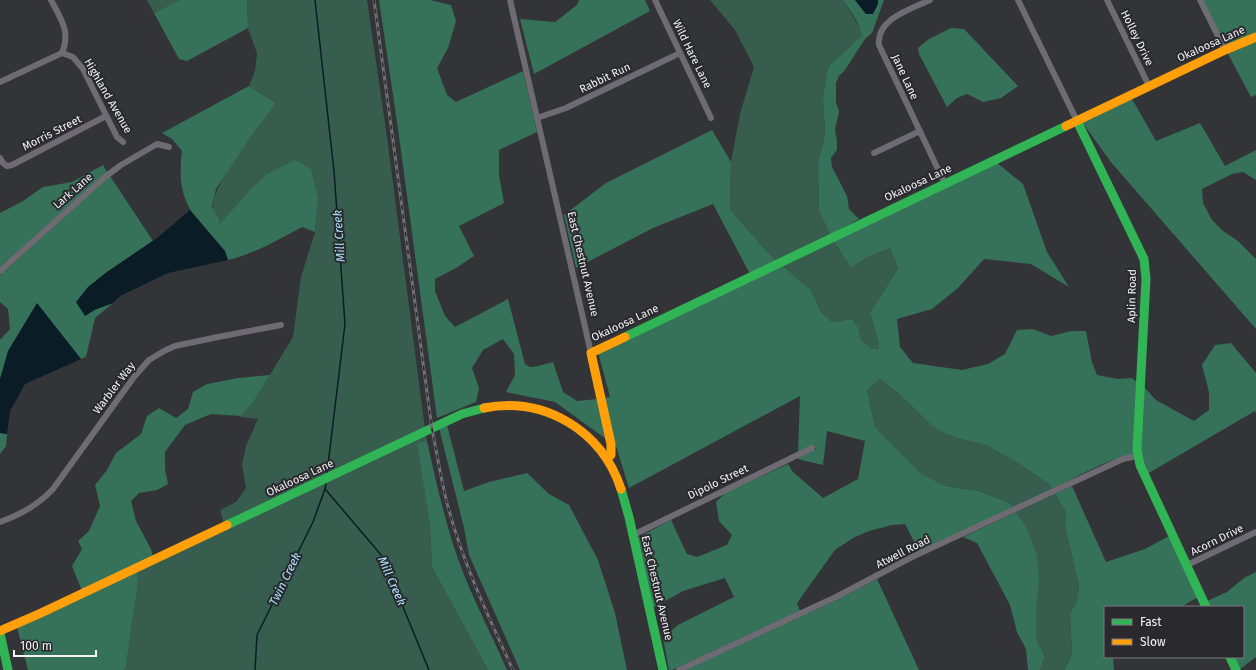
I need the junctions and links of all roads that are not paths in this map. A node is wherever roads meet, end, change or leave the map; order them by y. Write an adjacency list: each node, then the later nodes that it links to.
1 (50, 0): 10 (street)
2 (510, 0): 15 (street, East Chestnut Avenue)
3 (655, 0): 11 (street, Wild Hare Lane)
4 (930, 0): 18 (street, Jane Lane)
5 (1018, 0): 17 (street, Aplin Road)
6 (1107, 0): 13 (street, Holley Drive)
7 (1200, 0): 9 (street)
8 (1256, 38): 9 (street, Okaloosa Lane)
9 (1225, 50): 13 (street, Okaloosa Lane)
10 (62, 53): 12 (street); 14 (street, Highland Avenue)
11 (680, 53): 15 (street, Rabbit Run); 16 (street, Wild Hare Lane)
12 (0, 82)
13 (1149, 86): 17 (street, Okaloosa Lane)
14 (106, 116): 19 (street, Highland Avenue); 22 (street, Morris Street)
15 (537, 118): 26 (street, East Chestnut Avenue)
16 (712, 118)
17 (1077, 121): 23 (street, Okaloosa Lane); 28 (street, Aplin Road)
18 (920, 131): 21 (street); 23 (street, Jane Lane)
19 (123, 142)
20 (169, 147): 24 (street, Lark Lane)
21 (874, 153)
22 (0, 158)
23 (945, 184): 26 (street, Okaloosa Lane)
24 (0, 271)
25 (280, 325): 30 (street, Warbler Way)
26 (591, 353): 29 (street, East Chestnut Avenue)
27 (812, 448): 32 (street, Dipolo Street)
28 (1137, 456): 33 (street, Aplin Road); 39 (street, Atwell Road)
29 (607, 458): 32 (street, East Chestnut Avenue); 35 (street, Okaloosa Lane)
30 (0, 522)
31 (1256, 532): 33 (street, Acorn Drive)
32 (633, 534): 38 (street, East Chestnut Avenue)
33 (1187, 566): 34 (street, Aplin Road)
34 (1206, 606)
35 (0, 632): 37 (street)
36 (1230, 658): 40 (street)
37 (8, 670)
38 (663, 670)
39 (679, 670)
40 (1236, 670)

